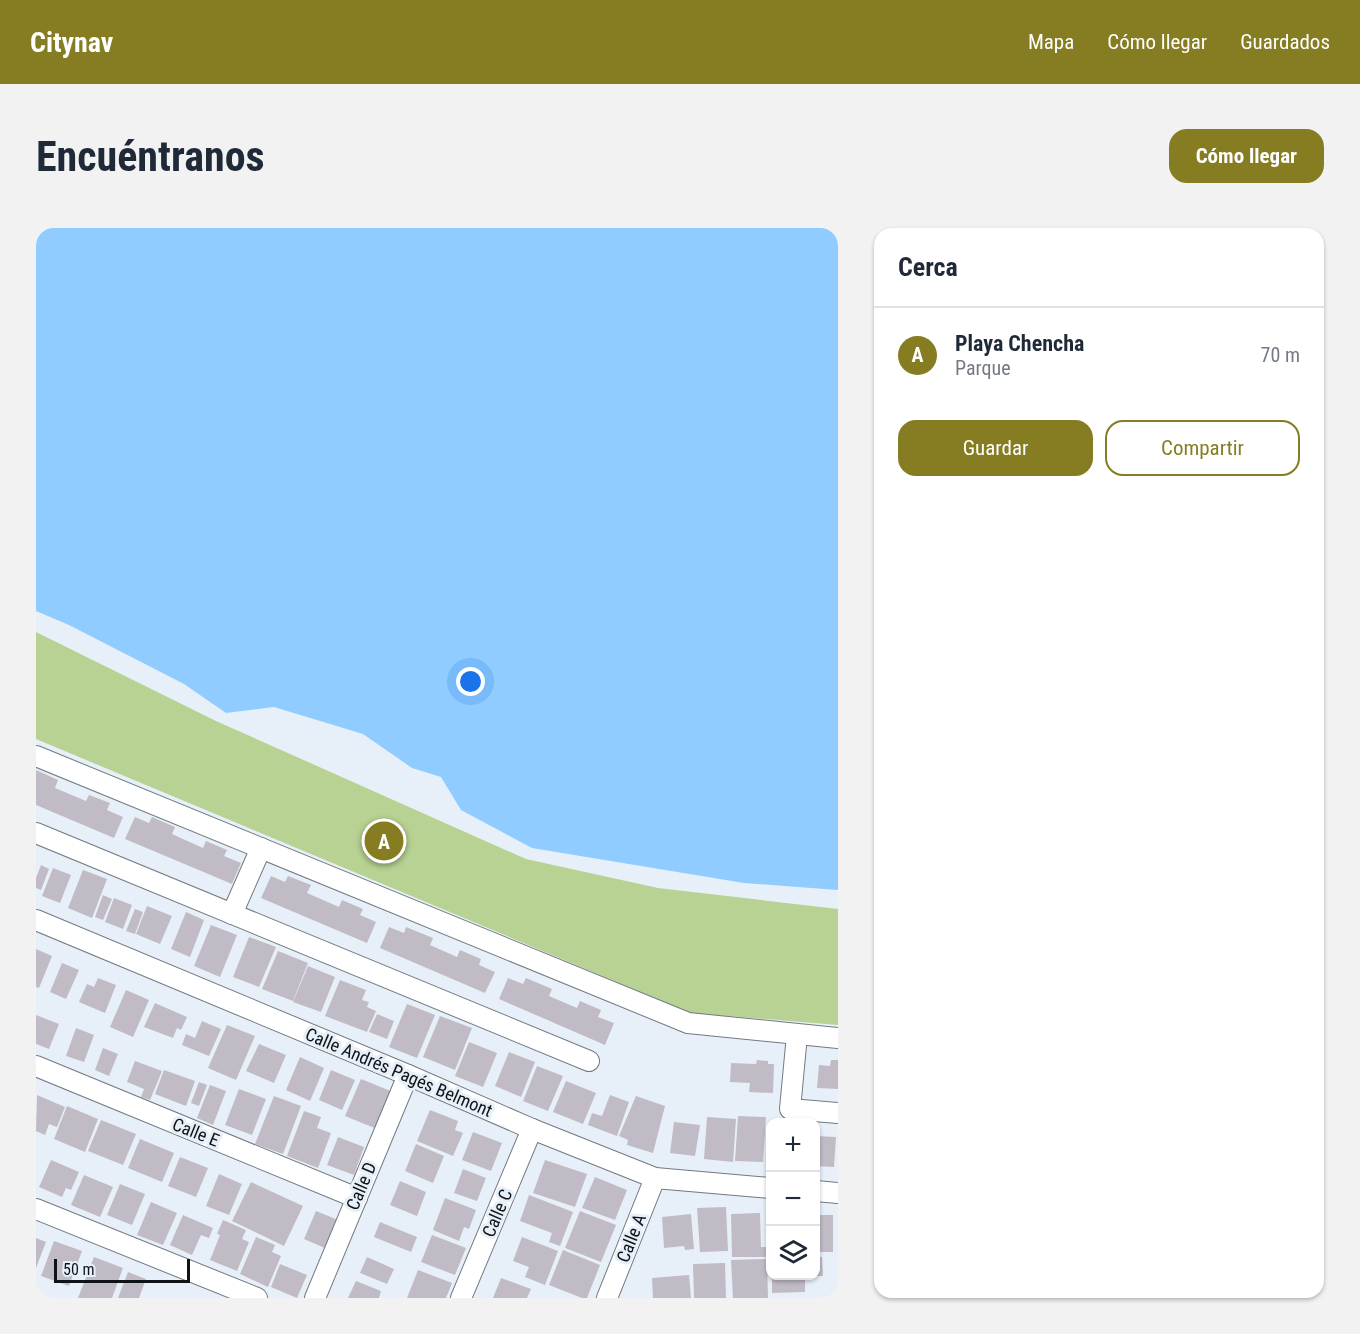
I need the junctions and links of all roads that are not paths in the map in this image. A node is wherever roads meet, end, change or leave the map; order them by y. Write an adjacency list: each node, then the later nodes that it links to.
1 (36, 756): 3 (street)
2 (36, 833): 4 (street)
3 (261, 848): 4 (street); 6 (street)
4 (232, 914): 8 (street)
5 (36, 920): 10 (street, Calle Andrés Pagés Belmont)
6 (797, 1035): 7 (street); 11 (street)
7 (838, 1038)
8 (589, 1061)
9 (36, 1066): 17 (street, Calle E)
10 (408, 1075): 12 (street, Calle Andrés Pagés Belmont); 17 (street, Calle D)
11 (838, 1113)
12 (532, 1129): 13 (street, Calle Andrés Pagés Belmont); 21 (street, Calle C)
13 (655, 1178): 14 (street, Calle Andrés Pagés Belmont); 22 (street, Calle A)
14 (766, 1188)
15 (820, 1191): 16 (street)
16 (838, 1193)
17 (357, 1198): 20 (street, Calle D)
18 (36, 1209): 19 (street)
19 (257, 1298)
20 (315, 1298)
21 (461, 1298)
22 (606, 1298)

